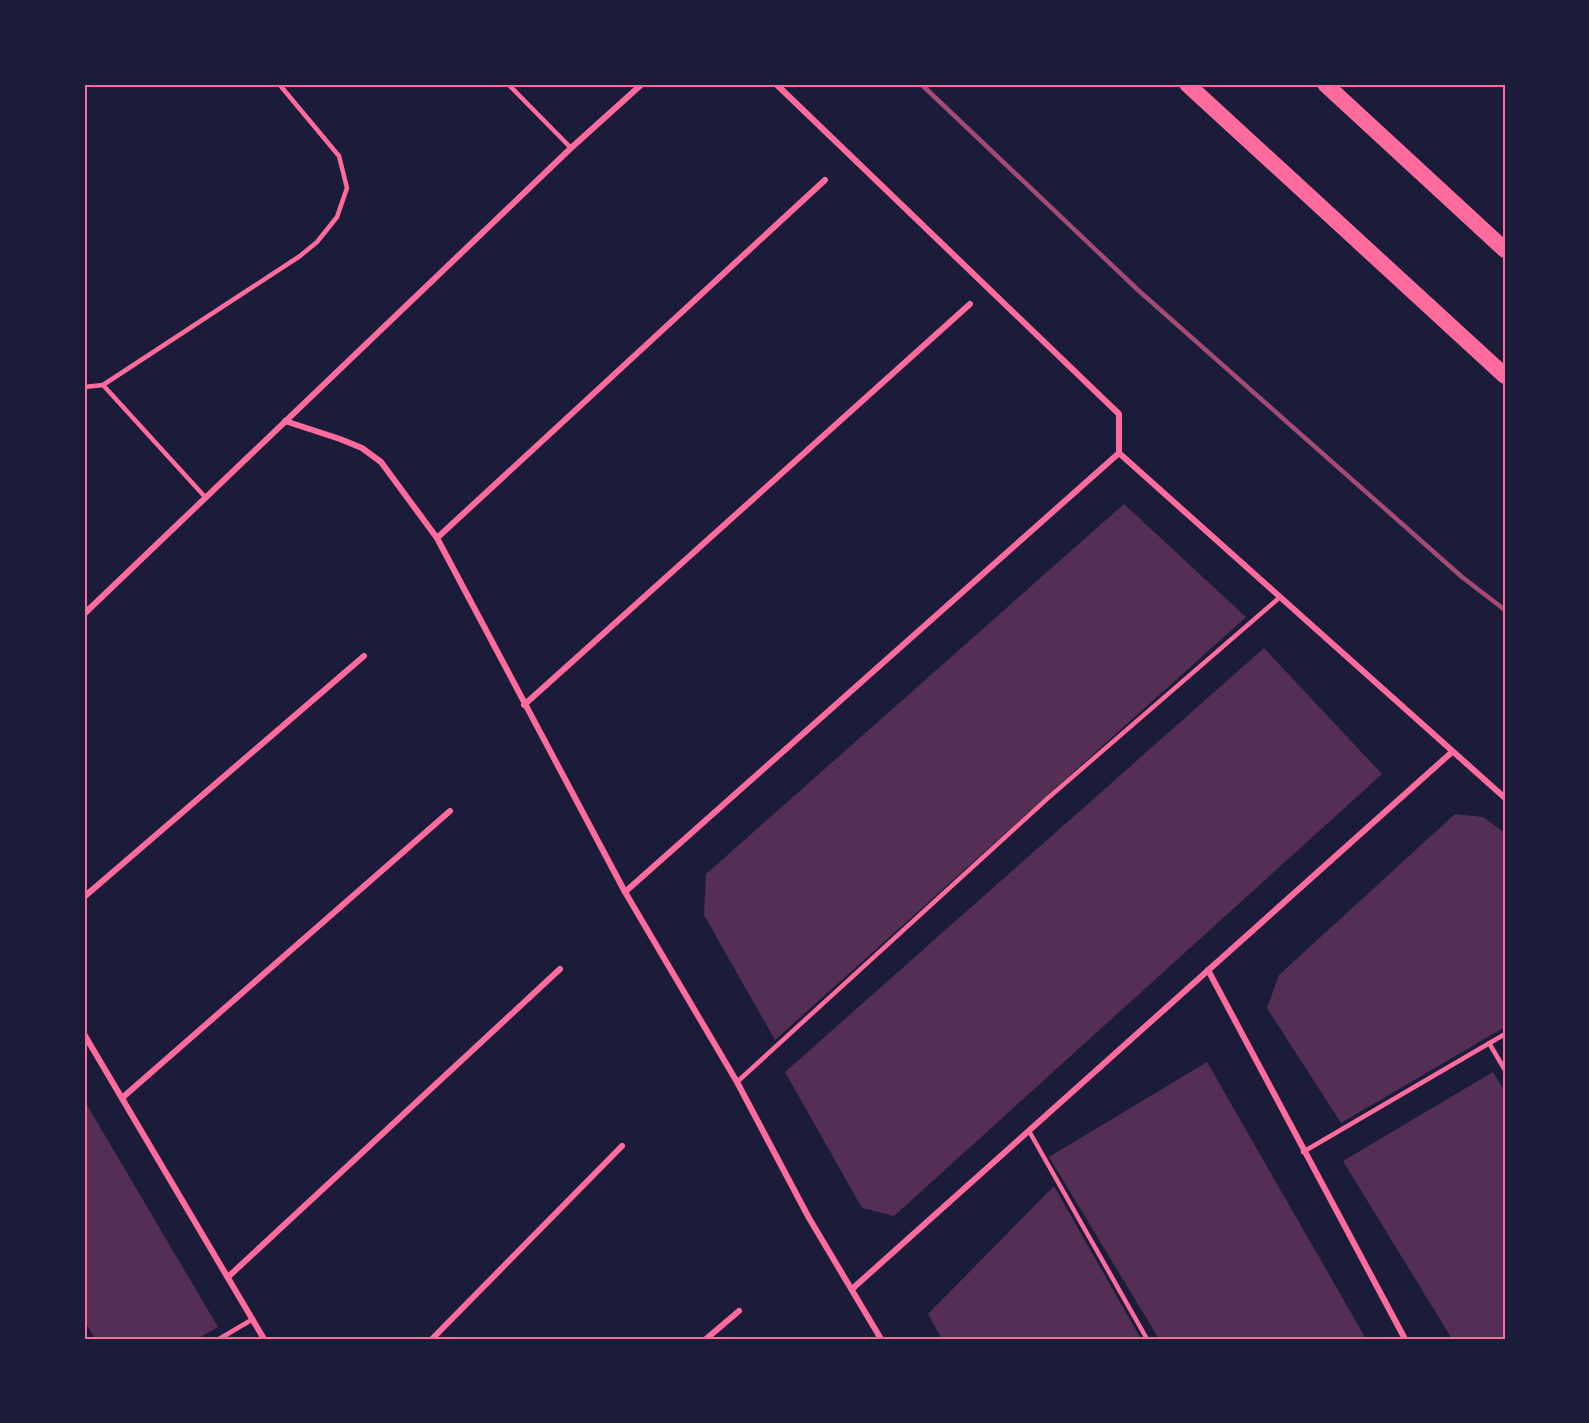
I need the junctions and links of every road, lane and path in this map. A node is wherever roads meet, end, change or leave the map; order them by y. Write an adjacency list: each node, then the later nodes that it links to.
1 (279, 84): 12 (lane)
2 (508, 84): 7 (lane)
3 (642, 84): 7 (street)
4 (776, 84): 15 (street)
5 (1187, 84): 11 (highway)
6 (1325, 84): 9 (highway)
7 (571, 148): 14 (street)
8 (825, 180): 17 (street)
9 (1505, 250)
10 (970, 304): 21 (street)
11 (1505, 376)
12 (103, 385): 13 (lane); 16 (lane)
13 (84, 387)
14 (285, 421): 16 (street); 17 (street)
15 (1119, 453): 18 (street); 25 (street)
16 (206, 498): 19 (street)
17 (437, 538): 21 (street)
18 (1279, 598): 22 (street); 33 (lane)
19 (84, 614)
20 (364, 656): 26 (street)
21 (524, 705): 25 (street)
22 (1452, 752): 23 (street); 28 (street)
23 (1505, 798)
24 (450, 812): 34 (street)
25 (625, 892): 33 (street)
26 (84, 897)
27 (560, 969): 38 (street)
28 (1208, 970): 35 (street); 37 (street)
29 (84, 1034): 34 (street)
30 (1505, 1034): 31 (lane)
31 (1489, 1043): 32 (lane); 37 (lane)
32 (1505, 1070)
33 (736, 1082): 39 (street)
34 (122, 1098): 38 (street)
35 (1029, 1131): 39 (street); 47 (lane)
36 (622, 1146): 44 (street)
37 (1303, 1152): 48 (street)
38 (228, 1277): 41 (street)
39 (852, 1289): 46 (street)
40 (739, 1311): 45 (street)
41 (253, 1319): 42 (lane); 43 (street)
42 (219, 1339)
43 (264, 1339)
44 (432, 1339)
45 (706, 1339)
46 (881, 1339)
47 (1147, 1339)
48 (1405, 1339)

